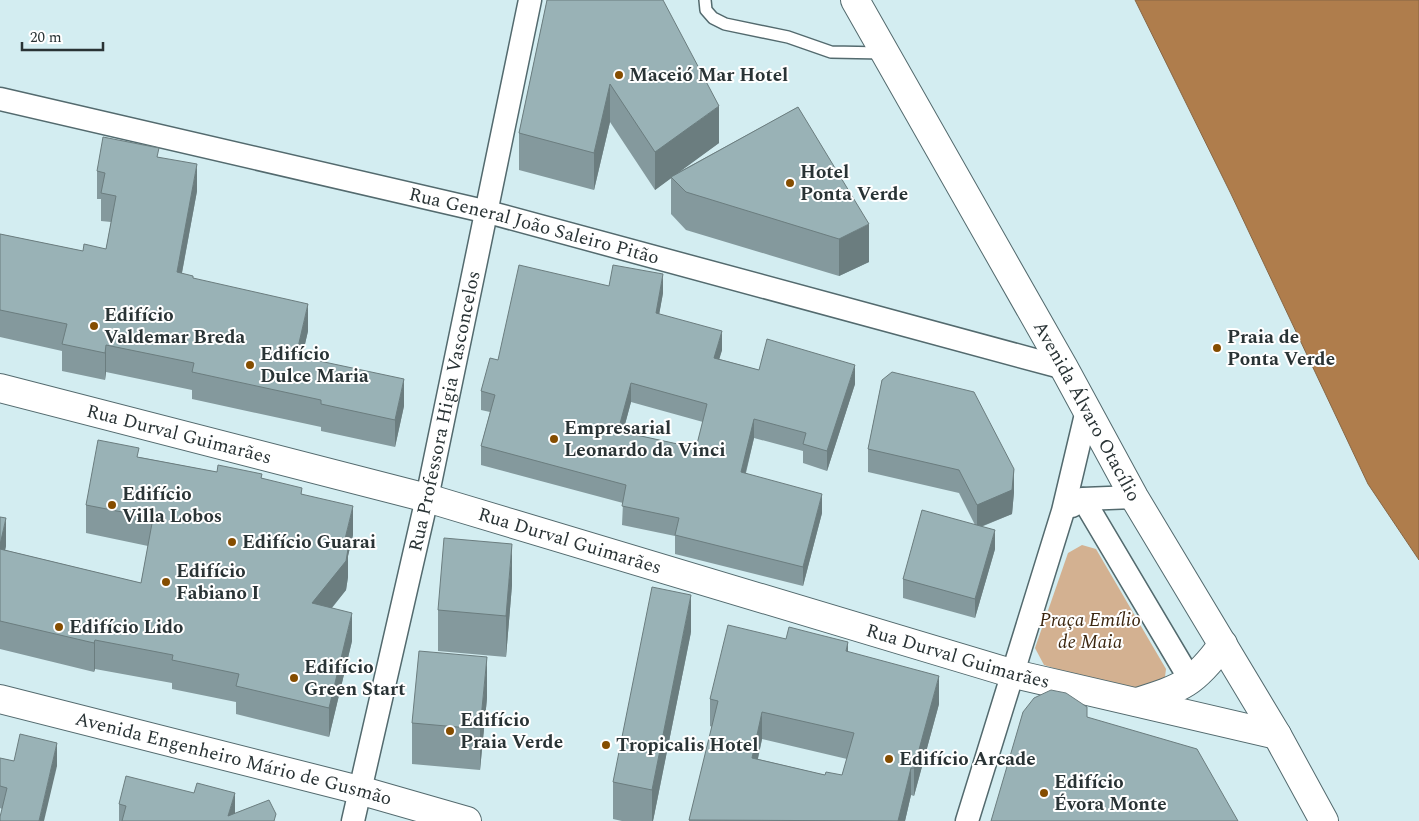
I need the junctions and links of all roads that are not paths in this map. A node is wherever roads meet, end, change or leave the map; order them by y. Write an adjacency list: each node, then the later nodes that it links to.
1 (530, 0): 6 (street, Rua Professora Higia Vasconcelos)
2 (705, 0): 4 (lane)
3 (855, 0): 4 (street, Avenida Álvaro Otacílio)
4 (885, 53): 7 (street, Avenida Álvaro Otacílio)
5 (0, 99): 6 (street, Rua General João Saleiro Pitão)
6 (488, 212): 7 (street, Rua General João Saleiro Pitão); 11 (street, Rua Professora Higia Vasconcelos)
7 (1064, 368): 9 (street, Avenida Álvaro Otacílio)
8 (0, 388): 11 (street, Rua Durval Guimarães)
9 (1087, 410): 10 (street, Avenida Álvaro Otacílio); 13 (street)
10 (1134, 497): 12 (street); 14 (street, Avenida Álvaro Otacílio)
11 (427, 498): 15 (street, Rua Durval Guimarães); 20 (street, Rua Professora Higia Vasconcelos)
12 (1084, 499): 13 (street); 16 (street)
13 (1063, 511): 15 (street)
14 (1223, 644): 16 (street, Rua Durval Guimarães); 19 (street, Avenida Álvaro Otacílio)
15 (1014, 674): 18 (street, Rua Durval Guimarães); 23 (street)
16 (1191, 681): 18 (street, Rua Durval Guimarães)
17 (0, 699): 20 (street, Avenida Engenheiro Mário de Gusmão)
18 (1136, 702): 19 (street, Rua Durval Guimarães)
19 (1277, 735): 24 (street, Avenida Álvaro Otacílio)
20 (359, 790): 21 (street, Rua Professora Higia Vasconcelos); 22 (street, Avenida Engenheiro Mário de Gusmão)
21 (353, 821)
22 (467, 821)
23 (967, 821)
24 (1324, 821)

